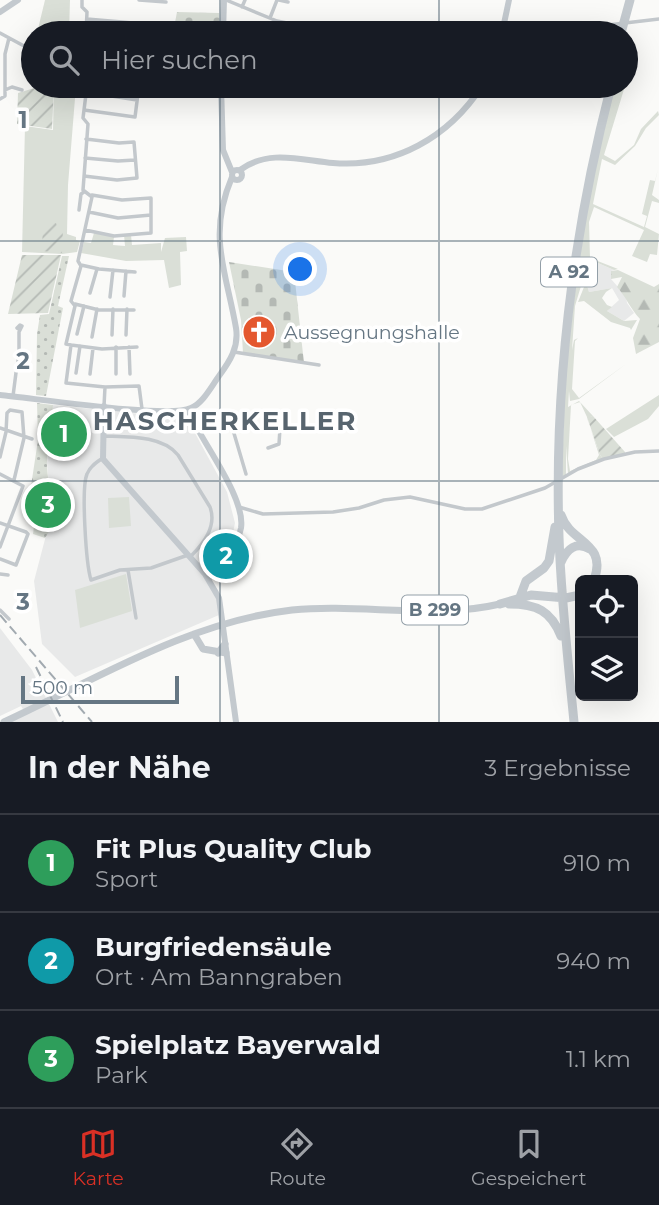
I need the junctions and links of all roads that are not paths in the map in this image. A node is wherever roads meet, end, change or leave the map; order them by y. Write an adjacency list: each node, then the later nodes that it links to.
1 (82, 0): 15 (street)
2 (139, 0): 3 (street)
3 (146, 0): 11 (street)
4 (225, 0): 12 (street); 18 (main road)
5 (245, 0): 12 (street)
6 (278, 0): 10 (street); 14 (street)
7 (509, 0): 20 (main road)
8 (632, 0): 21 (highway)
9 (15, 1): 13 (main road)
10 (288, 2)
11 (166, 3)
12 (242, 7): 14 (street)
13 (0, 12)
14 (270, 18): 19 (street)
15 (87, 19): 17 (street)
16 (659, 19): 22 (street)
17 (115, 21)
18 (224, 21)
19 (280, 21)
20 (504, 21)
21 (626, 21)
22 (638, 21)
23 (0, 33): 24 (street)
24 (9, 38): 25 (street); 26 (street)
25 (21, 44)
26 (3, 55): 27 (street)
27 (5, 90): 28 (street); 34 (street)
28 (21, 90)
29 (85, 98): 36 (street)
30 (124, 98): 35 (street)
31 (222, 98): 40 (main road)
32 (474, 98): 40 (main road)
33 (606, 98): 100 (highway, A 92)
34 (0, 99)
35 (137, 100): 36 (street)
36 (84, 110): 37 (street)
37 (86, 139): 38 (street); 39 (street)
38 (85, 158): 39 (street); 41 (street)
39 (135, 160): 41 (street)
40 (235, 175): 73 (main road)
41 (84, 176): 42 (street)
42 (84, 191): 43 (street); 44 (street)
43 (92, 195): 45 (street); 46 (street)
44 (79, 210)
45 (89, 212): 46 (street); 47 (street)
46 (151, 215): 47 (street)
47 (85, 230): 48 (street)
48 (81, 265): 49 (street); 56 (street)
49 (97, 269): 50 (street); 53 (street)
50 (113, 270): 51 (street); 55 (street)
51 (126, 271): 52 (street); 54 (street)
52 (135, 272)
53 (90, 293)
54 (124, 296)
55 (110, 297)
56 (75, 304): 57 (street); 67 (street)
57 (84, 306): 58 (street); 63 (street)
58 (97, 309): 59 (street); 66 (street)
59 (113, 309): 60 (street); 64 (street)
60 (127, 309): 61 (street); 65 (street)
61 (134, 310)
62 (20, 330): 81 (street)
63 (78, 334)
64 (112, 335)
65 (126, 335)
66 (92, 337)
67 (71, 345): 68 (street); 79 (street)
68 (80, 346): 71 (street); 75 (street)
69 (129, 347): 70 (street); 72 (street); 78 (street)
70 (136, 347)
71 (93, 348): 72 (street); 76 (street)
72 (116, 348): 77 (street)
73 (234, 352): 74 (street); 84 (main road)
74 (320, 365)
75 (76, 373)
76 (90, 374)
77 (116, 374)
78 (130, 374)
79 (105, 387): 82 (street); 83 (street)
80 (0, 395): 81 (main road)
81 (13, 396): 82 (main road)
82 (104, 406): 83 (main road); 91 (main road)
83 (144, 410): 84 (main road)
84 (190, 414): 89 (street); 102 (main road)
85 (0, 428): 88 (street)
86 (280, 428): 87 (street); 89 (street); 93 (street)
87 (306, 429)
88 (6, 430): 90 (street); 90 (street); 95 (street)
89 (233, 430): 98 (street)
90 (23, 436): 92 (street); 99 (street)
91 (103, 436): 96 (main road); 108 (street)
92 (32, 439)
93 (268, 448)
94 (659, 451): 102 (street)
95 (0, 457)
96 (103, 458): 108 (main road); 111 (street)
97 (0, 474): 99 (street)
98 (246, 474)
99 (17, 481): 105 (street)
100 (557, 483): 101 (highway, A 92); 104 (highway, A 92)
101 (559, 500): 107 (highway); 110 (highway, A 92)
102 (239, 507): 115 (main road)
103 (0, 523): 105 (street)
104 (555, 525): 117 (highway); 118 (highway, A 92)
105 (8, 526): 106 (street); 109 (street)
106 (0, 547)
107 (594, 554): 110 (highway); 114 (highway)
108 (189, 556): 111 (street); 115 (main road)
109 (0, 559)
110 (560, 564): 118 (highway, A 92)
111 (128, 570): 121 (street)
112 (0, 574): 113 (street)
113 (8, 575)
114 (595, 575)
115 (209, 578): 127 (main road)
116 (575, 596): 117 (highway)
117 (520, 597): 119 (highway)
118 (561, 598): 124 (highway, A 92); 131 (highway, A 92)
119 (500, 604): 123 (main road, B 299); 124 (highway)
120 (0, 610): 122 (street)
121 (135, 618)
122 (9, 619)
123 (194, 634): 125 (main road, B 299); 126 (main road)
124 (561, 636): 131 (highway, A 92)
125 (183, 638): 126 (main road); 129 (main road, B 299)
126 (198, 642): 128 (main road)
127 (225, 644): 128 (main road)
128 (223, 655): 130 (main road)
129 (5, 722)
130 (236, 722)
131 (572, 722)

